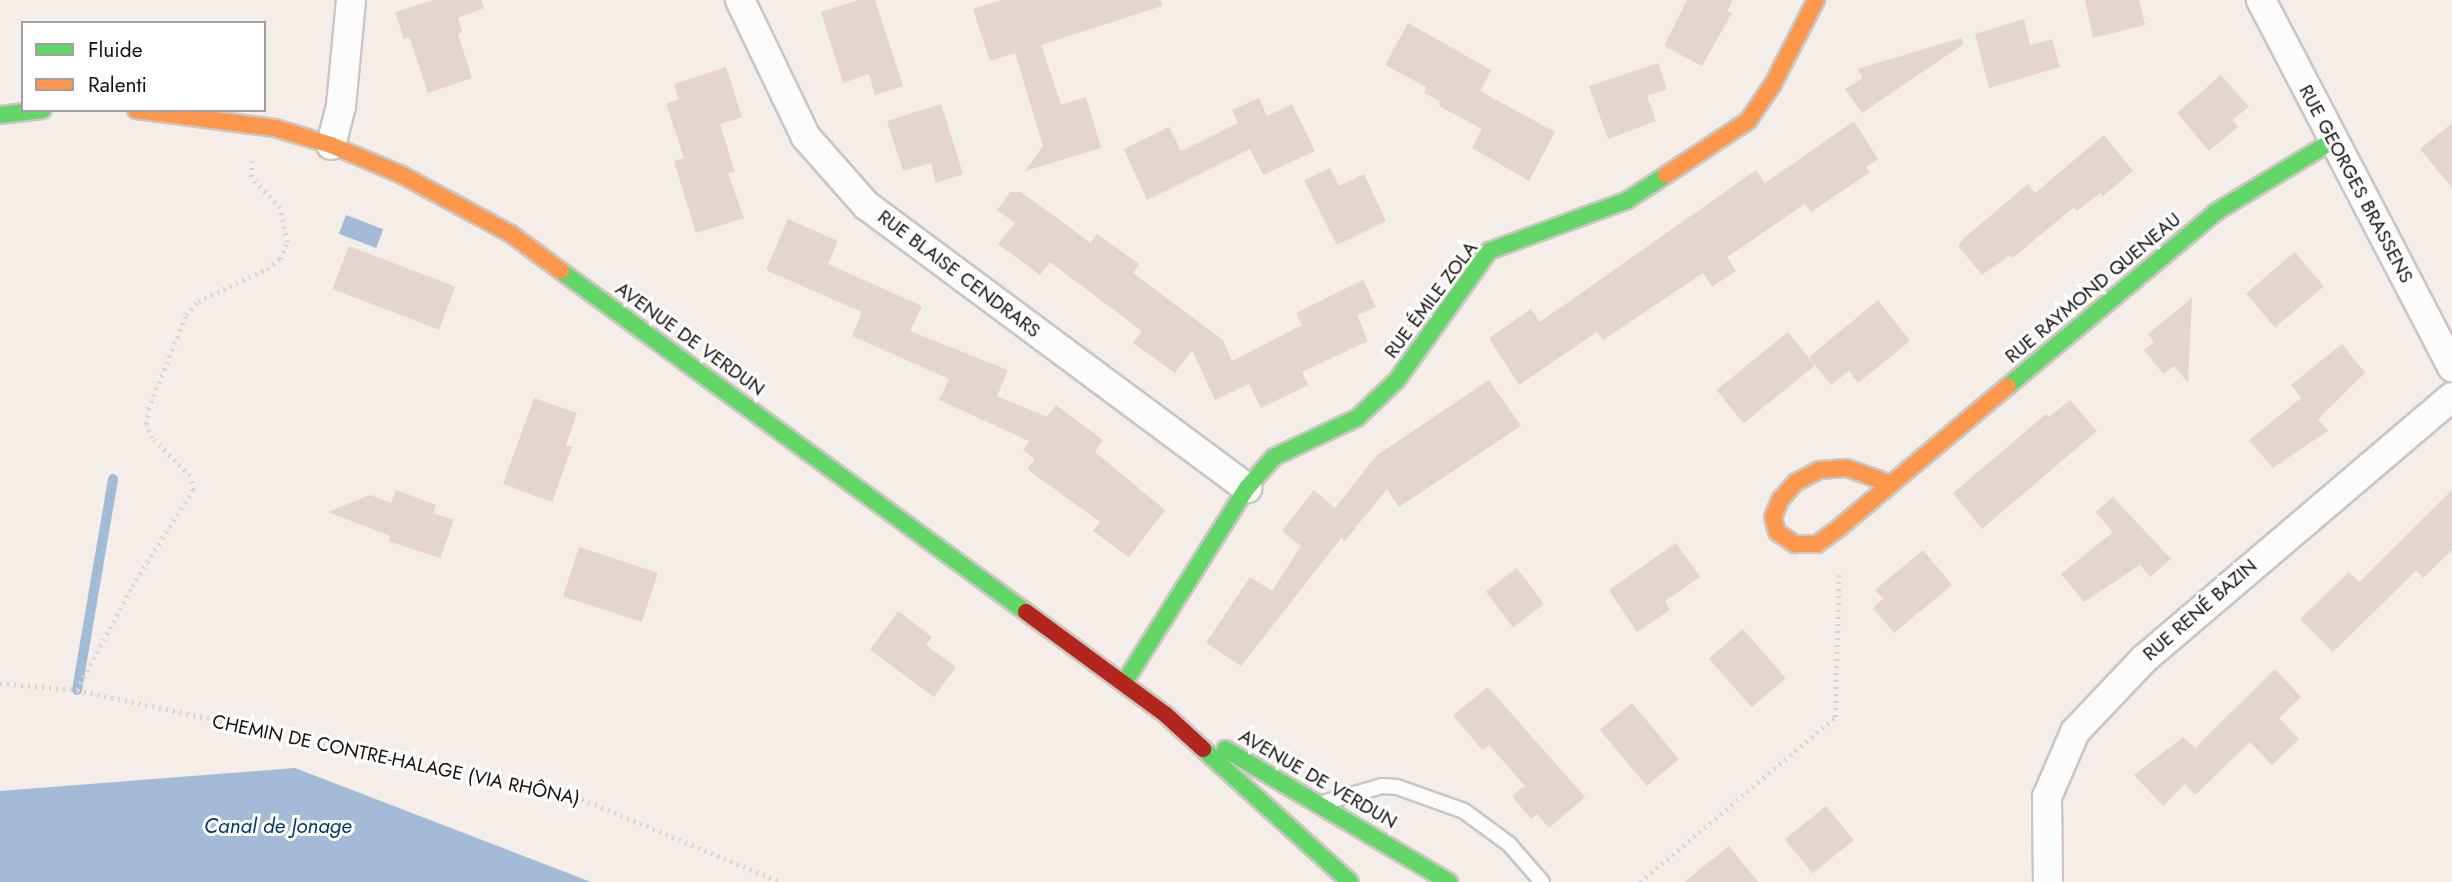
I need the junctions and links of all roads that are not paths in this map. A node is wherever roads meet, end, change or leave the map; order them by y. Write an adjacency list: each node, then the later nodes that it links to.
1 (351, 0): 9 (street)
2 (740, 0): 13 (street, RUE BLAISE CENDRARS)
3 (1816, 0): 13 (street, RUE ÉMILE ZOLA)
4 (2261, 0): 8 (street, RUE GEORGES BRASSENS)
5 (26, 112): 7 (street)
6 (152, 112): 9 (street, AVENUE DE VERDUN)
7 (0, 115)
8 (2334, 140): 10 (street, RUE GEORGES BRASSENS); 12 (street, RUE RAYMOND QUENEAU)
9 (331, 145): 14 (street, AVENUE DE VERDUN)
10 (2452, 367)
11 (2452, 397): 20 (street, RUE RENÉ BAZIN)
12 (1891, 484): 12 (street, RUE RAYMOND QUENEAU)
13 (1247, 488): 14 (street, RUE ÉMILE ZOLA)
14 (1124, 683): 15 (street, AVENUE DE VERDUN)
15 (1166, 714): 16 (street, AVENUE DE VERDUN); 17 (street, AVENUE DE VERDUN)
16 (1319, 804): 18 (street, AVENUE DE VERDUN); 19 (lane)
17 (1350, 882)
18 (1449, 882)
19 (1542, 882)
20 (2048, 882)

